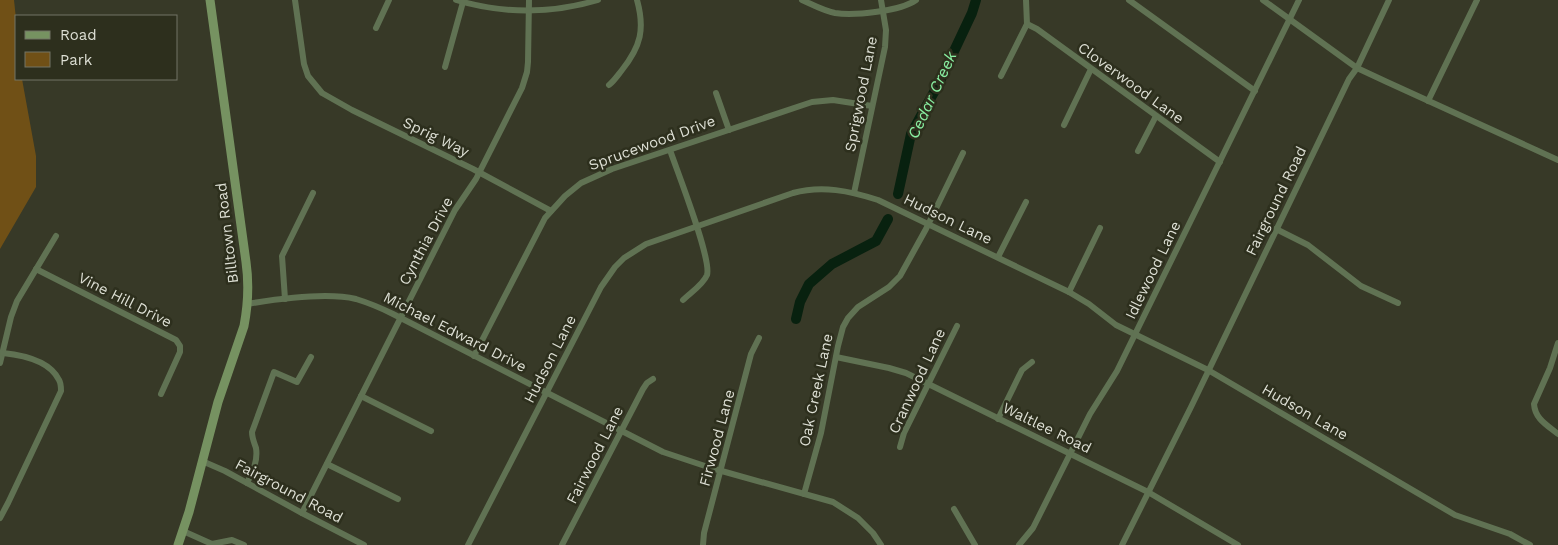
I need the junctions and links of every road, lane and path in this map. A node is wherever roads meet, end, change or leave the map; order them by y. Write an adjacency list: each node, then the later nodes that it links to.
1 (210, 0): 55 (main road, Billtown Road)
2 (295, 0): 39 (street, Sprig Way)
3 (389, 0): 21 (street)
4 (528, 0): 17 (street, Cynthia Drive)
5 (598, 0): 17 (street)
6 (637, 0): 26 (street)
7 (802, 0): 18 (street)
8 (882, 0): 18 (street, Sprigwood Lane)
9 (916, 0): 18 (street)
10 (1026, 0): 20 (street)
11 (1130, 0): 27 (street)
12 (1263, 0): 19 (street)
13 (1299, 0): 19 (street, Idlewood Lane)
14 (1390, 0): 23 (street, Fairground Road)
15 (1477, 0): 29 (street)
16 (460, 1): 17 (street); 22 (street)
17 (528, 11): 39 (street, Cynthia Drive)
18 (883, 11): 30 (street, Sprigwood Lane)
19 (1290, 20): 23 (street); 27 (street, Idlewood Lane)
20 (1027, 24): 24 (street, Cloverwood Lane); 25 (street)
21 (376, 28)
22 (445, 67)
23 (1357, 68): 29 (street); 47 (street, Fairground Road)
24 (1091, 69): 31 (street, Cloverwood Lane); 32 (street)
25 (1001, 76)
26 (609, 85)
27 (1255, 91): 38 (street, Idlewood Lane)
28 (716, 93): 33 (street)
29 (1428, 101): 37 (street)
30 (872, 106): 33 (street, Sprucewood Drive); 41 (street, Sprigwood Lane)
31 (1156, 116): 35 (street); 38 (street, Cloverwood Lane)
32 (1064, 125)
33 (728, 130): 34 (street, Sprucewood Drive)
34 (670, 150): 43 (street, Sprucewood Drive); 45 (street)
35 (1138, 151)
36 (963, 153): 44 (street, Oak Creek Lane)
37 (1558, 160)
38 (1220, 162): 58 (street, Idlewood Lane)
39 (479, 172): 43 (street, Sprig Way); 56 (street, Cynthia Drive)
40 (313, 193): 52 (street)
41 (854, 193): 44 (street, Hudson Lane); 45 (street, Hudson Lane)
42 (1026, 202): 49 (street)
43 (551, 211): 63 (street, Sprucewood Drive)
44 (928, 223): 49 (street, Hudson Lane); 64 (street, Oak Creek Lane)
45 (696, 226): 53 (street); 70 (street, Hudson Lane)
46 (1100, 228): 51 (street)
47 (1276, 229): 54 (street); 67 (street, Fairground Road)
48 (56, 236): 50 (street)
49 (998, 257): 51 (street, Hudson Lane)
50 (36, 269): 61 (street); 71 (street, Vine Hill Drive)
51 (1069, 292): 58 (street, Hudson Lane)
52 (285, 299): 55 (street, Michael Edward Drive); 56 (street, Michael Edward Drive)
53 (683, 300)
54 (1398, 303)
55 (247, 304): 79 (main road, Billtown Road)
56 (400, 318): 63 (street, Michael Edward Drive); 72 (street, Cynthia Drive)
57 (957, 326): 69 (street, Cranwood Lane)
58 (1135, 334): 67 (street, Hudson Lane); 78 (street, Idlewood Lane)
59 (758, 338): 81 (street, Firwood Lane)
60 (1558, 343): 76 (street)
61 (3, 353): 65 (street); 88 (street)
62 (311, 356): 82 (street)
63 (474, 356): 70 (street, Michael Edward Drive)
64 (836, 357): 69 (street, Waltlee Road); 84 (street, Oak Creek Lane)
65 (0, 362)
66 (1032, 362): 73 (street)
67 (1208, 370): 83 (street, Fairground Road); 102 (street, Hudson Lane)
68 (653, 379): 75 (street, Fairwood Lane)
69 (928, 384): 73 (street, Waltlee Road); 77 (street, Cranwood Lane)
70 (546, 393): 75 (street, Michael Edward Drive); 94 (street, Hudson Lane)
71 (161, 394)
72 (361, 396): 74 (street); 80 (street, Cynthia Drive)
73 (998, 419): 78 (street, Waltlee Road)
74 (430, 431)
75 (621, 431): 81 (street, Michael Edward Drive); 95 (street, Fairwood Lane)
76 (1558, 434)
77 (900, 447)
78 (1070, 454): 83 (street, Waltlee Road); 99 (street, Idlewood Lane)
79 (202, 461): 82 (street, Fairground Road); 89 (main road, Billtown Road)
80 (327, 464): 85 (street); 87 (street, Cynthia Drive)
81 (721, 470): 84 (street, Michael Edward Drive); 96 (street, Firwood Lane)
82 (247, 483): 87 (street, Fairground Road)
83 (1148, 492): 100 (street, Fairground Road); 101 (street, Waltlee Road)
84 (804, 494): 97 (street, Michael Edward Drive)
85 (398, 499)
86 (954, 509): 98 (street)
87 (302, 513): 93 (street, Fairground Road)
88 (0, 518)
89 (183, 531): 90 (street); 91 (main road, Billtown Road)
90 (212, 544): 92 (street)
91 (178, 545)
92 (244, 545)
93 (364, 545)
94 (468, 545)
95 (563, 545)
96 (703, 545)
97 (882, 545)
98 (975, 545)
99 (1019, 545)
100 (1122, 545)
101 (1238, 545)
102 (1530, 545)

